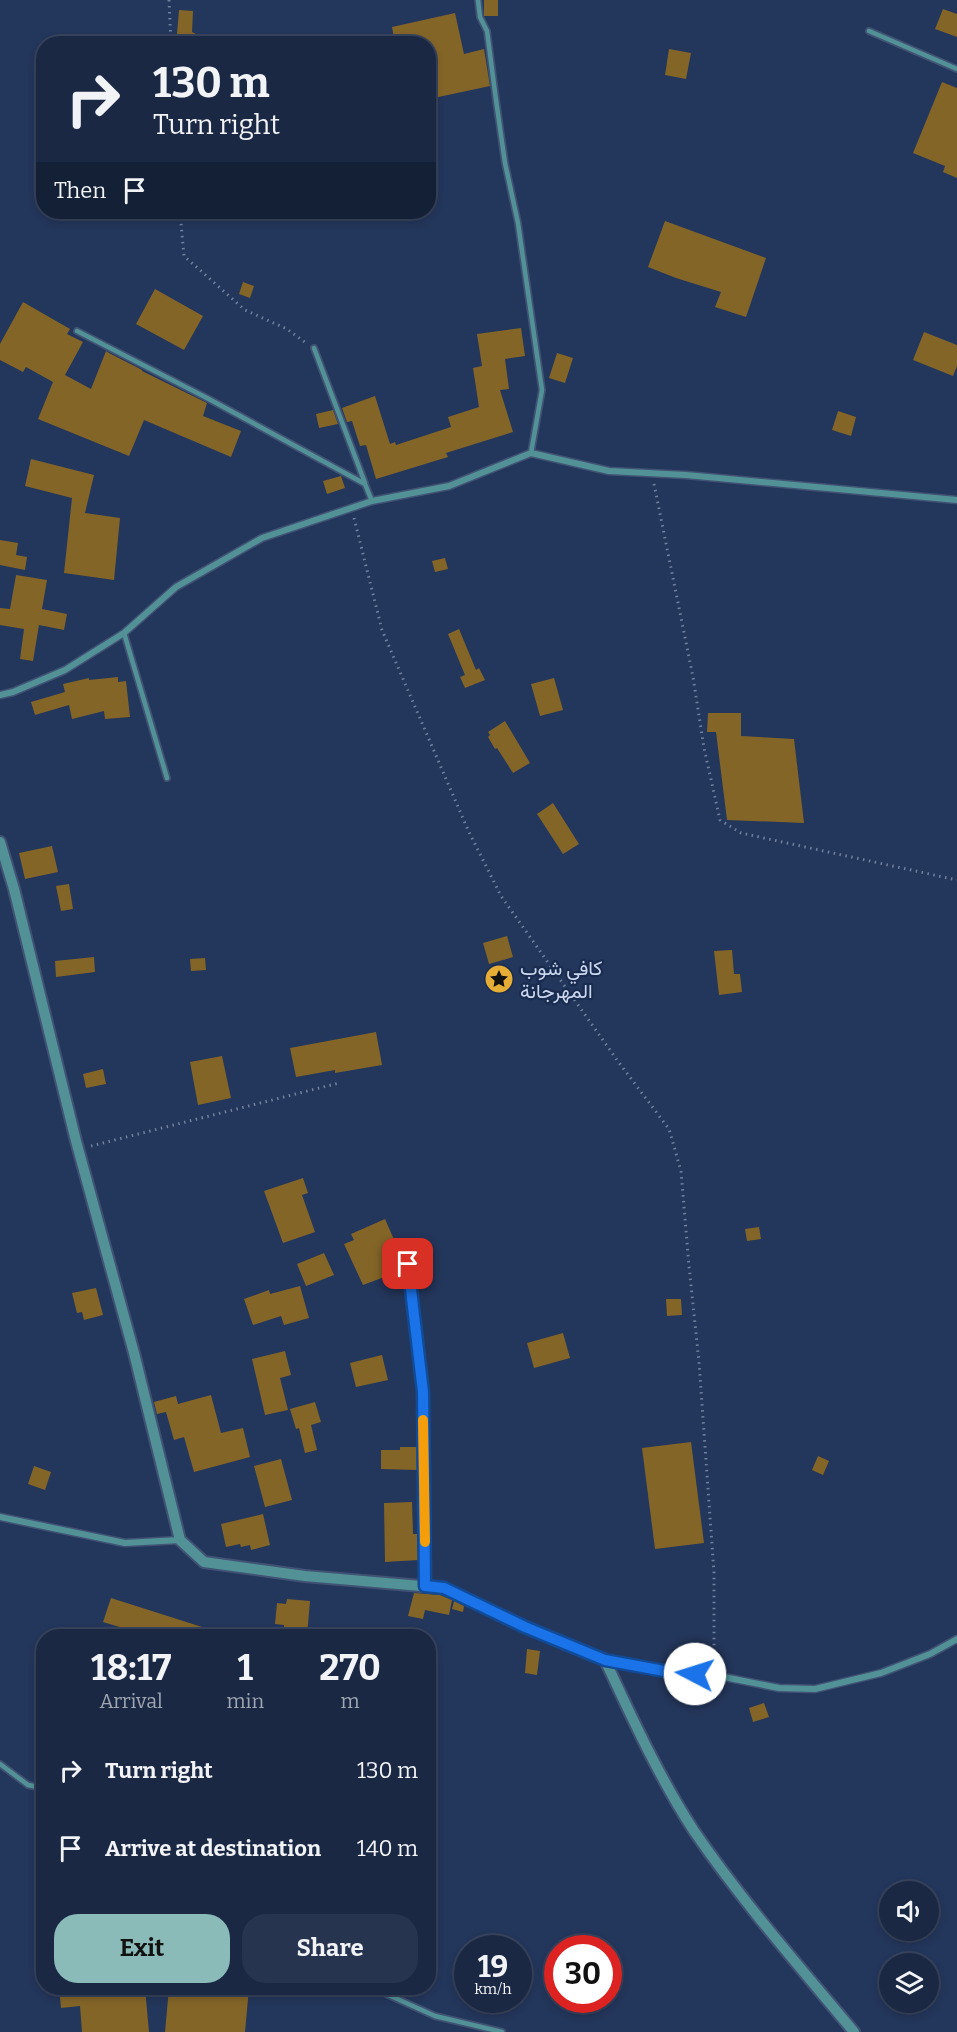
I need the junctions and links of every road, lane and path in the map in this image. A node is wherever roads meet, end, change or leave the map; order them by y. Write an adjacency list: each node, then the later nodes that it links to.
1 (169, 0): 4 (path)
2 (478, 0): 9 (lane)
3 (869, 31): 5 (lane)
4 (171, 36)
5 (957, 69)
6 (180, 219): 8 (path)
7 (77, 331): 11 (lane)
8 (314, 348): 11 (lane)
9 (531, 453): 10 (street); 13 (street)
10 (653, 474): 12 (street); 19 (path)
11 (365, 484): 13 (lane)
12 (957, 500)
13 (372, 501): 14 (street)
14 (352, 507): 15 (street); 28 (path)
15 (124, 633): 16 (street); 17 (lane)
16 (0, 695)
17 (167, 778)
18 (0, 842): 21 (street)
19 (957, 880)
20 (339, 1083): 21 (path)
21 (78, 1149): 24 (street)
22 (408, 1264): 25 (street)
23 (0, 1517): 24 (street)
24 (180, 1540): 25 (street)
25 (425, 1586): 27 (street)
26 (957, 1639): 28 (street)
27 (605, 1660): 28 (street); 33 (street)
28 (714, 1675)
29 (0, 1764): 30 (lane)
30 (36, 1787)
31 (388, 1995): 32 (lane)
32 (502, 2032)
33 (854, 2032)

